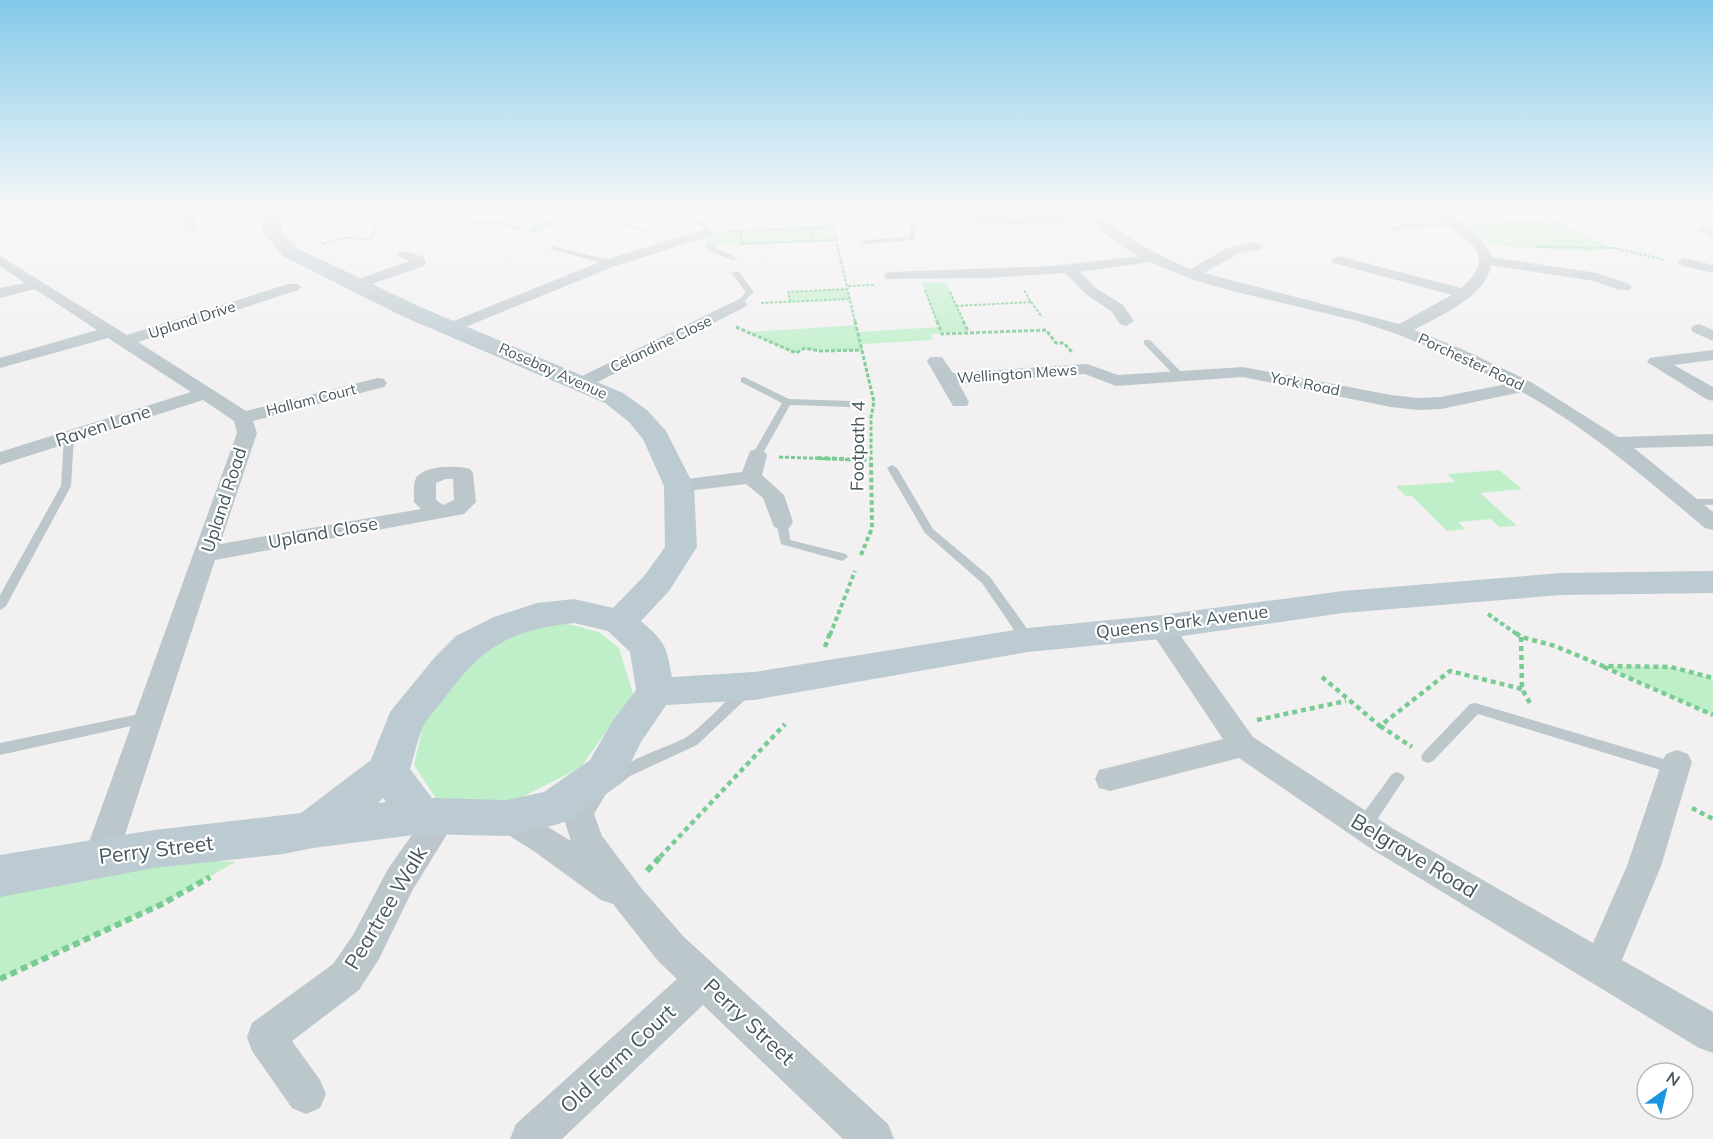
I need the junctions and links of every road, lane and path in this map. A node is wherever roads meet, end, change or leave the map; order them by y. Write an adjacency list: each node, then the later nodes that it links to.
1 (10, 266): 19 (street)
2 (318, 266): 20 (street, Rosebay Avenue)
3 (410, 266): 20 (street)
4 (602, 266): 34 (street)
5 (842, 266): 23 (path, Footpath 4)
6 (1096, 266): 12 (street)
7 (1174, 266): 14 (street, Porchester Road)
8 (1206, 266): 14 (street)
9 (1361, 266): 25 (street)
10 (1484, 266): 25 (street)
11 (1526, 266): 22 (street)
12 (1070, 270): 13 (street); 33 (street)
13 (1013, 273): 16 (street); 28 (path)
14 (1194, 273): 35 (street, Porchester Road)
15 (736, 274): 29 (lane)
16 (945, 274): 17 (street); 30 (path)
17 (919, 275): 18 (street); 36 (path)
18 (891, 276)
19 (38, 284): 24 (street); 37 (street)
20 (355, 285): 34 (street, Rosebay Avenue)
21 (293, 287): 37 (street, Upland Drive)
22 (1624, 287)
23 (848, 289): 26 (path, Footpath 4); 27 (path)
24 (0, 293)
25 (1466, 294): 35 (street)
26 (850, 299): 27 (path); 39 (path, Footpath 4)
27 (790, 302): 29 (path)
28 (1032, 302): 30 (path); 32 (path)
29 (739, 304): 31 (street, Celandine Close)
30 (956, 306): 36 (path)
31 (712, 318): 39 (path); 48 (street, Celandine Close)
32 (1042, 318)
33 (1126, 321)
34 (452, 327): 48 (street, Rosebay Avenue)
35 (1401, 330): 49 (street, Porchester Road)
36 (968, 332): 43 (path)
37 (117, 337): 42 (street, Upland Drive); 50 (street)
38 (1148, 342): 44 (lane)
39 (862, 350): 61 (path, Footpath 4)
40 (1713, 355): 51 (street)
41 (936, 361): 45 (street, Wellington Mews)
42 (0, 363)
43 (1086, 369): 44 (street, York Road); 45 (street, Wellington Mews)
44 (1180, 376): 49 (street, York Road)
45 (948, 378): 53 (street, Wellington Mews)
46 (744, 380): 52 (lane)
47 (378, 383): 55 (street, Hallam Court)
48 (582, 383): 64 (street, Rosebay Avenue)
49 (1525, 386): 58 (street, Porchester Road)
50 (205, 394): 55 (street); 56 (street, Raven Lane)
51 (1713, 395)
52 (787, 402): 54 (lane); 59 (lane)
53 (960, 402)
54 (850, 404)
55 (243, 418): 70 (street, Upland Road)
56 (69, 437): 60 (street, Raven Lane); 76 (lane)
57 (1713, 440): 58 (street)
58 (1615, 443): 65 (street, Porchester Road)
59 (757, 455): 61 (path); 63 (street)
60 (0, 459)
61 (871, 460): 72 (path, Footpath 4)
62 (892, 468): 80 (lane)
63 (751, 477): 64 (street); 68 (street)
64 (679, 486): 77 (street, Rosebay Avenue)
65 (1687, 502): 66 (lane); 69 (street, Porchester Road)
66 (1713, 502)
67 (439, 513): 70 (street, Upland Close)
68 (782, 522): 71 (lane)
69 (1713, 522)
70 (207, 554): 90 (street, Upland Road)
71 (842, 557)
72 (860, 558)
73 (856, 568): 82 (path)
74 (1713, 582): 75 (street, Queens Park Avenue)
75 (1467, 591): 78 (street, Queens Park Avenue); 79 (path)
76 (0, 606)
77 (620, 621): 87 (street); 98 (street)
78 (1161, 627): 80 (street, Queens Park Avenue); 94 (street, Belgrave Road)
79 (1521, 637): 81 (path); 86 (path)
80 (1028, 640): 82 (street, Queens Park Avenue)
81 (1603, 666): 84 (path); 89 (path)
82 (819, 675): 85 (street, Queens Park Avenue)
83 (1322, 677): 88 (path)
84 (1713, 678)
85 (754, 686): 87 (street, Queens Park Avenue); 102 (lane)
86 (1522, 689): 92 (path); 93 (path)
87 (655, 692): 99 (street)
88 (1347, 700): 92 (path); 94 (path)
89 (1713, 715)
90 (150, 717): 95 (lane); 107 (street, Upland Road)
91 (785, 723): 110 (path)
92 (1380, 726): 96 (path)
93 (1546, 729): 96 (lane); 97 (lane)
94 (1236, 736): 101 (street); 105 (street, Belgrave Road)
95 (0, 749)
96 (1428, 757)
97 (1676, 765): 111 (street)
98 (389, 770): 103 (street); 106 (street, Perry Street)
99 (605, 772): 102 (street); 104 (street, Perry Street)
100 (1397, 778): 105 (lane)
101 (1110, 779)
102 (578, 813): 110 (street, Perry Street)
103 (431, 817): 104 (street, Perry Street); 106 (street, Perry Street); 115 (street, Peartree Walk)
104 (507, 818): 110 (street, Perry Street)
105 (1363, 826): 111 (street, Belgrave Road)
106 (313, 829): 107 (street, Perry Street)
107 (101, 856): 109 (street, Perry Street)
108 (217, 873): 112 (path)
109 (0, 876)
110 (638, 886): 113 (street, Perry Street)
111 (1601, 966): 114 (street, Belgrave Road)
112 (0, 979)
113 (704, 979): 116 (street, Old Farm Court); 117 (street, Perry Street)
114 (1713, 1034)
115 (306, 1094)
116 (531, 1139)
117 (873, 1139)

